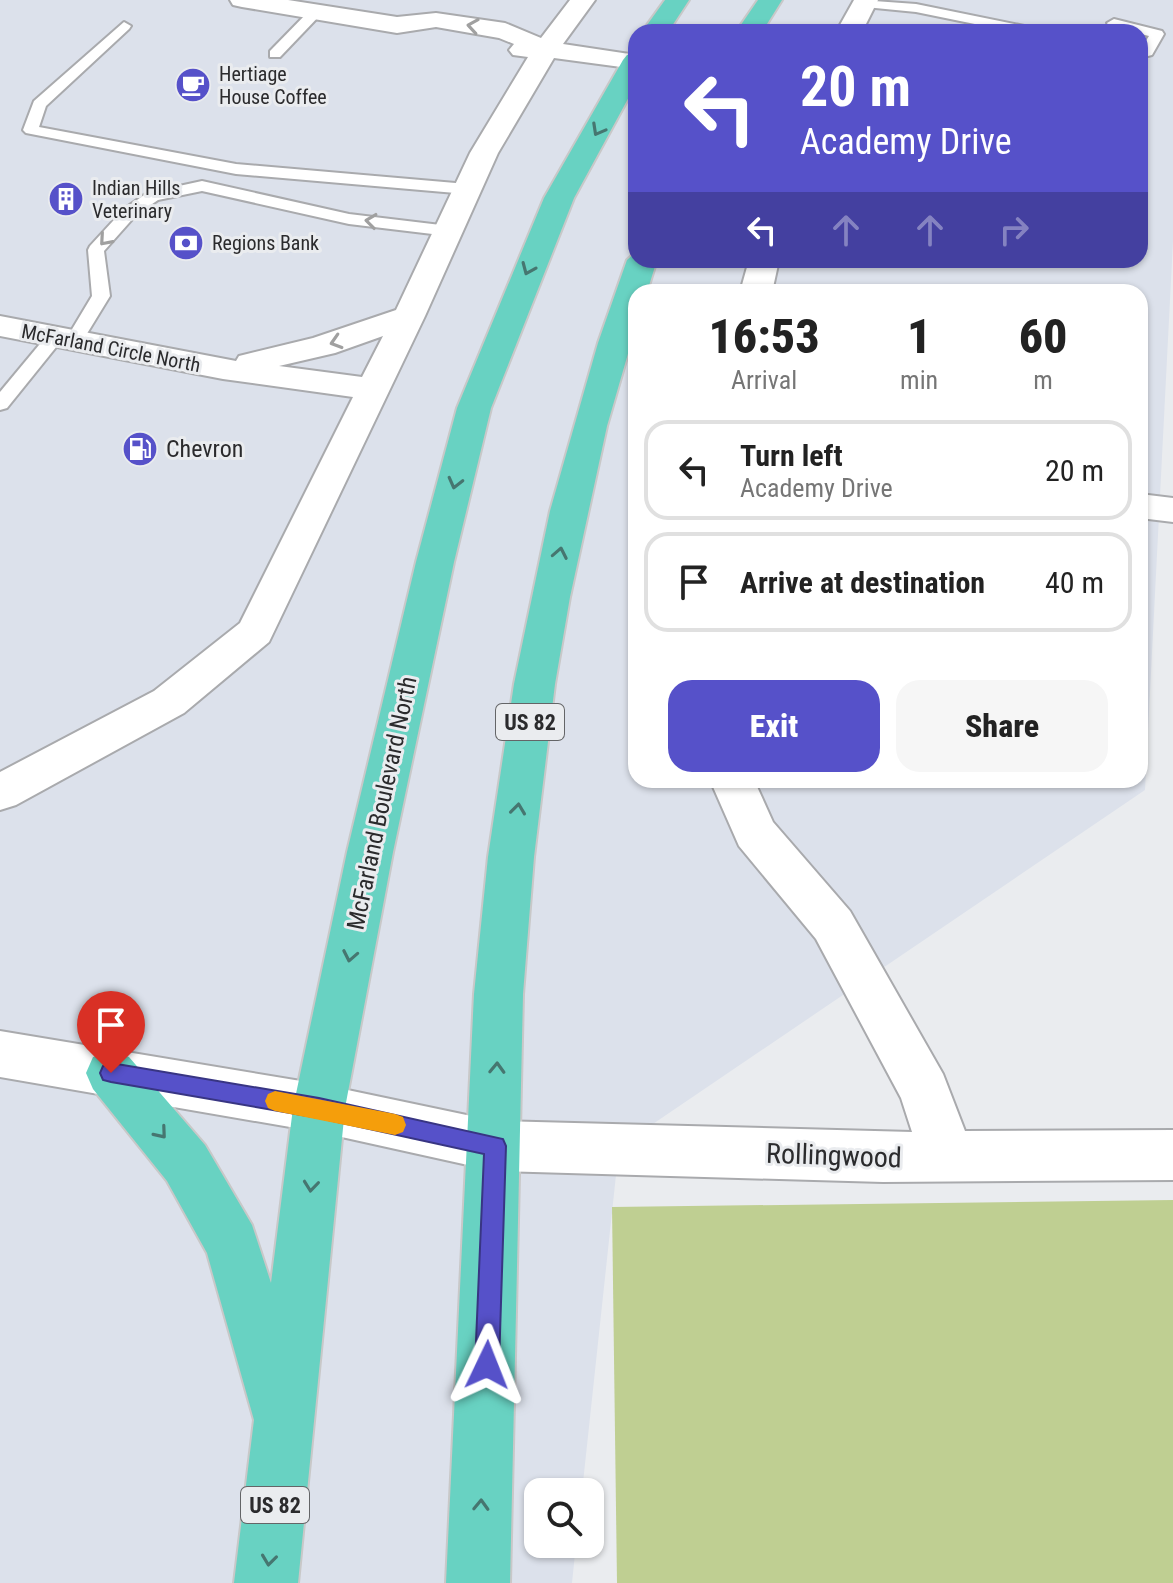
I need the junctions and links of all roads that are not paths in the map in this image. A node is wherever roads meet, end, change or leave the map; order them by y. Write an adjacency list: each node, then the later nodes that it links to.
1 (242, 0): 7 (street)
2 (583, 0): 16 (street)
3 (677, 0): 9 (highway)
4 (770, 0): 10 (highway)
5 (865, 2): 6 (lane); 11 (street)
6 (917, 4): 12 (lane)
7 (316, 12): 16 (street); 18 (lane)
8 (1114, 23): 13 (lane)
9 (660, 24)
10 (754, 24)
11 (858, 24)
12 (1001, 24)
13 (1118, 24)
14 (124, 26): 21 (lane)
15 (1148, 32): 17 (lane)
16 (546, 49): 19 (street); 21 (street)
17 (1148, 50)
18 (275, 54)
19 (628, 61)
20 (628, 75): 36 (highway, McFarland Boulevard North / US 82, one-way to 36)
21 (467, 189): 22 (street)
22 (449, 231): 24 (street); 26 (lane, one-way to 26)
23 (628, 302): 37 (highway, US 82, one-way to 23)
24 (409, 316): 27 (street, McFarland Circle North, one-way to 27); 28 (street)
25 (0, 326): 26 (street, McFarland Circle North)
26 (65, 339): 27 (street, McFarland Circle North); 29 (lane)
27 (223, 369): 28 (street, McFarland Circle North)
28 (373, 389): 33 (street)
29 (0, 404)
30 (1148, 507): 31 (street)
31 (1173, 510)
32 (735, 788): 39 (street)
33 (0, 793)
34 (0, 1054): 35 (street, Rollingwood)
35 (111, 1073): 36 (street, Rollingwood); 40 (highway, one-way to 40)
36 (319, 1108): 37 (street, Rollingwood); 40 (highway, McFarland Boulevard North / US 82, one-way to 40)
37 (495, 1146): 39 (street, Rollingwood); 42 (highway, US 82, one-way to 37)
38 (1173, 1155): 39 (street, Rollingwood)
39 (947, 1157)
40 (285, 1427): 41 (highway, McFarland Boulevard North / US 82, one-way to 41)
41 (266, 1583)
42 (478, 1583)

